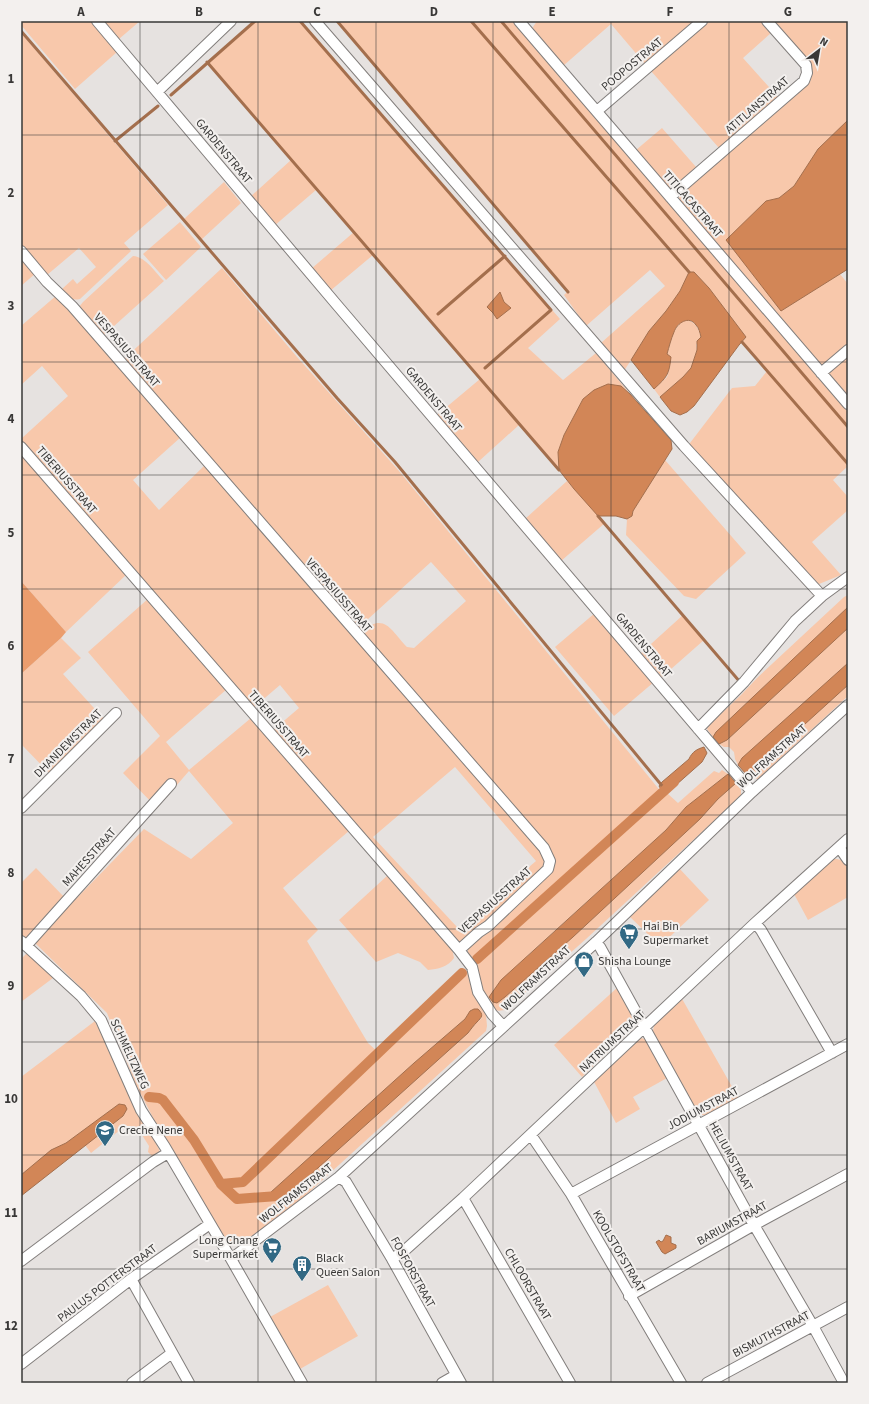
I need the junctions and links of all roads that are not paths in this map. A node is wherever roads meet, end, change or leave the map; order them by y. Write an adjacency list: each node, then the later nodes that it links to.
1 (97, 21): 7 (street, GARDENSTRAAT)
2 (231, 21): 7 (street)
3 (315, 21): 16 (street)
4 (702, 21): 8 (street, POOPOSTRAAT)
5 (767, 21): 9 (street, ATITLANSTRAAT)
6 (524, 23): 8 (street, TITICACASTRAAT)
7 (157, 92): 19 (street, GARDENSTRAAT)
8 (597, 111): 9 (street, TITICACASTRAAT)
9 (670, 197): 12 (street, TITICACASTRAAT)
10 (21, 251): 29 (street, VESPASIUSSTRAAT)
11 (848, 350): 12 (street)
12 (821, 373): 13 (street, TITICACASTRAAT)
13 (848, 404)
14 (21, 447): 29 (street, TIBERIUSSTRAAT)
15 (848, 577): 16 (street)
16 (822, 596): 19 (street)
17 (848, 705): 21 (street, WOLFRAMSTRAAT)
18 (116, 713): 22 (street, DHANDEWSTRAAT)
19 (701, 732): 21 (street, GARDENSTRAAT)
20 (171, 784): 28 (street, MAHESSTRAAT)
21 (752, 792): 27 (street, WOLFRAMSTRAAT)
22 (21, 808)
23 (848, 839): 24 (street, NATRIUMSTRAAT)
24 (839, 848): 25 (street); 26 (street, NATRIUMSTRAAT)
25 (848, 860)
26 (755, 923): 31 (street, NATRIUMSTRAAT); 33 (street)
27 (596, 942): 30 (street, WOLFRAMSTRAAT); 31 (street, HELIUMSTRAAT)
28 (24, 944): 36 (street, SCHMELTZWEG)
29 (459, 950): 30 (street, TIBERIUSSTRAAT)
30 (503, 1026): 38 (street, WOLFRAMSTRAAT)
31 (645, 1027): 34 (street, HELIUMSTRAAT); 35 (street, NATRIUMSTRAAT)
32 (848, 1044): 33 (street, JODIUMSTRAAT)
33 (832, 1053): 34 (street, JODIUMSTRAAT)
34 (699, 1125): 39 (street, JODIUMSTRAAT); 42 (street, HELIUMSTRAAT)
35 (531, 1135): 39 (street, KOOLSTOFSTRAAT); 40 (street, NATRIUMSTRAAT)
36 (168, 1153): 41 (street, SCHMELTZWEG); 45 (street)
37 (848, 1174): 42 (street, BARIUMSTRAAT)
38 (339, 1177): 43 (street, WOLFRAMSTRAAT); 44 (street, FOSFORSTRAAT)
39 (571, 1194): 47 (street, KOOLSTOFSTRAAT)
40 (463, 1198): 44 (street, NATRIUMSTRAAT); 57 (street, CHLOORSTRAAT)
41 (210, 1224): 43 (street, SCHMELTZWEG); 46 (street, PAULUS POTTERSTRAAT)
42 (754, 1225): 47 (street, BARIUMSTRAAT); 49 (street, HELIUMSTRAAT)
43 (231, 1259): 55 (street, SCHMELTZWEG)
44 (392, 1259): 52 (street, FOSFORSTRAAT)
45 (21, 1261)
46 (131, 1278): 50 (street); 51 (street, PAULUS POTTERSTRAAT)
47 (629, 1296): 58 (street, KOOLSTOFSTRAAT)
48 (848, 1307): 49 (street, BISMUTHSTRAAT)
49 (813, 1326): 59 (street, BISMUTHSTRAAT); 60 (street, HELIUMSTRAAT)
50 (172, 1352): 53 (street); 54 (street)
51 (21, 1364)
52 (458, 1379): 56 (street)
53 (132, 1383)
54 (189, 1383)
55 (302, 1383)
56 (442, 1383)
57 (570, 1383)
58 (681, 1383)
59 (707, 1383)
60 (844, 1383)

